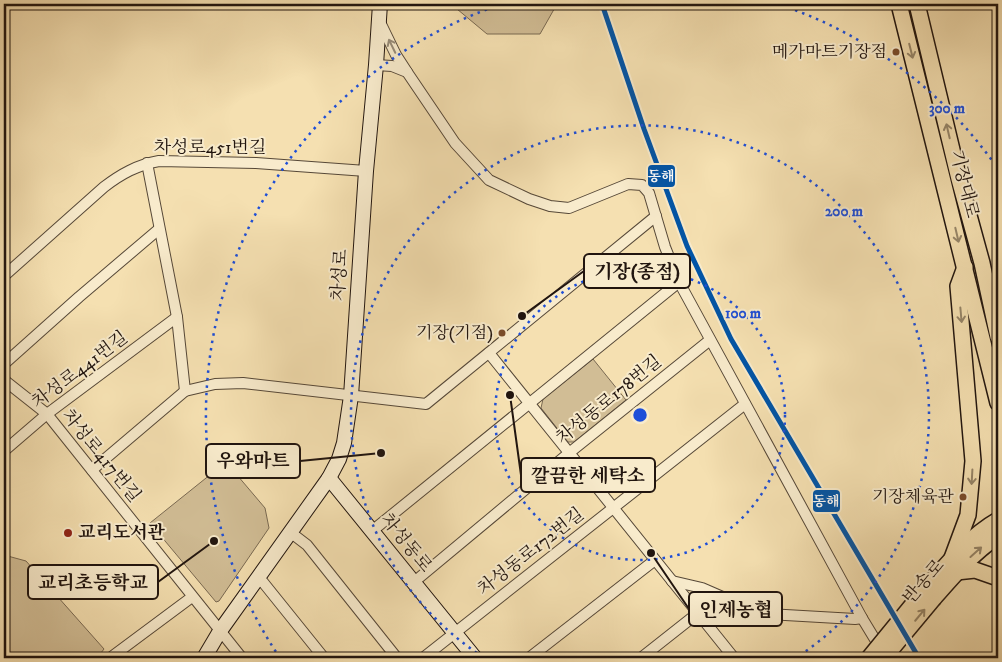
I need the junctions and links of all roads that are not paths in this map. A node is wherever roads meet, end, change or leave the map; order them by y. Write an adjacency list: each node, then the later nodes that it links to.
1 (380, 4): 4 (main road, 차성로)
2 (900, 4): 11 (main road, 기장대로, one-way to 11)
3 (917, 4): 15 (main road, 기장대로, one-way to 3)
4 (378, 18): 5 (main road, 차성로); 6 (street, one-way to 4)
5 (376, 65): 6 (street); 8 (main road, 차성로)
6 (407, 72): 9 (street)
7 (147, 163): 8 (street, 차성로451번길); 10 (street); 12 (street, 차성로451번길)
8 (366, 170): 21 (main road, 차성로)
9 (656, 216): 13 (street); 17 (street)
10 (159, 229): 14 (street); 18 (street)
11 (964, 267): 23 (main road, 기장대로); 36 (main road, one-way to 36)
12 (4, 276)
13 (679, 282): 16 (street); 22 (street)
14 (177, 317): 20 (street); 25 (street, 차성로441번길)
15 (998, 337)
16 (710, 340): 24 (street); 27 (street, 차성동로178번길)
17 (489, 353): 21 (street); 22 (street)
18 (4, 364)
19 (4, 380): 25 (street, 차성로417번길)
20 (185, 391): 21 (street); 28 (street)
21 (351, 396): 29 (main road, 차성로)
22 (529, 402): 27 (street); 32 (street)
23 (998, 403)
24 (744, 404): 30 (street, 차성동로172번길); 44 (street)
25 (47, 414): 26 (street, 차성로441번길); 28 (street, 차성로417번길)
26 (4, 451)
27 (569, 453): 30 (street); 40 (street, 차성동로178번길)
28 (92, 470): 42 (street, 차성로417번길)
29 (329, 478): 32 (main road, 차성동로); 33 (main road, 차성로)
30 (613, 508): 35 (street); 46 (street, 차성동로172번길)
31 (998, 520): 36 (main road, 반송로)
32 (372, 531): 40 (main road, 차성동로)
33 (290, 532): 37 (main road, 차성로); 51 (street)
34 (998, 536): 36 (main road, 반송로, one-way to 34)
35 (655, 560): 39 (street); 54 (street)
36 (954, 565): 38 (main road); 41 (main road, 반송로)
37 (258, 576): 45 (main road, 차성로); 50 (street)
38 (998, 578)
39 (672, 581): 43 (street); 44 (street)
40 (414, 582): 46 (main road, 차성동로)
41 (930, 593): 57 (main road, bridge); 58 (main road, 반송로, one-way to 41, bridge)
42 (192, 597): 45 (street, 차성로417번길); 47 (street)
43 (698, 613): 55 (street); 56 (street)
44 (862, 618): 58 (street)
45 (220, 631): 48 (main road, 차성로); 49 (street, 차성로417번길)
46 (455, 633): 52 (street); 53 (main road, 차성동로)
47 (110, 658)
48 (204, 658)
49 (242, 658)
50 (324, 658)
51 (397, 658)
52 (422, 658)
53 (475, 658)
54 (529, 658)
55 (641, 658)
56 (734, 658)
57 (869, 658)
58 (885, 658)

